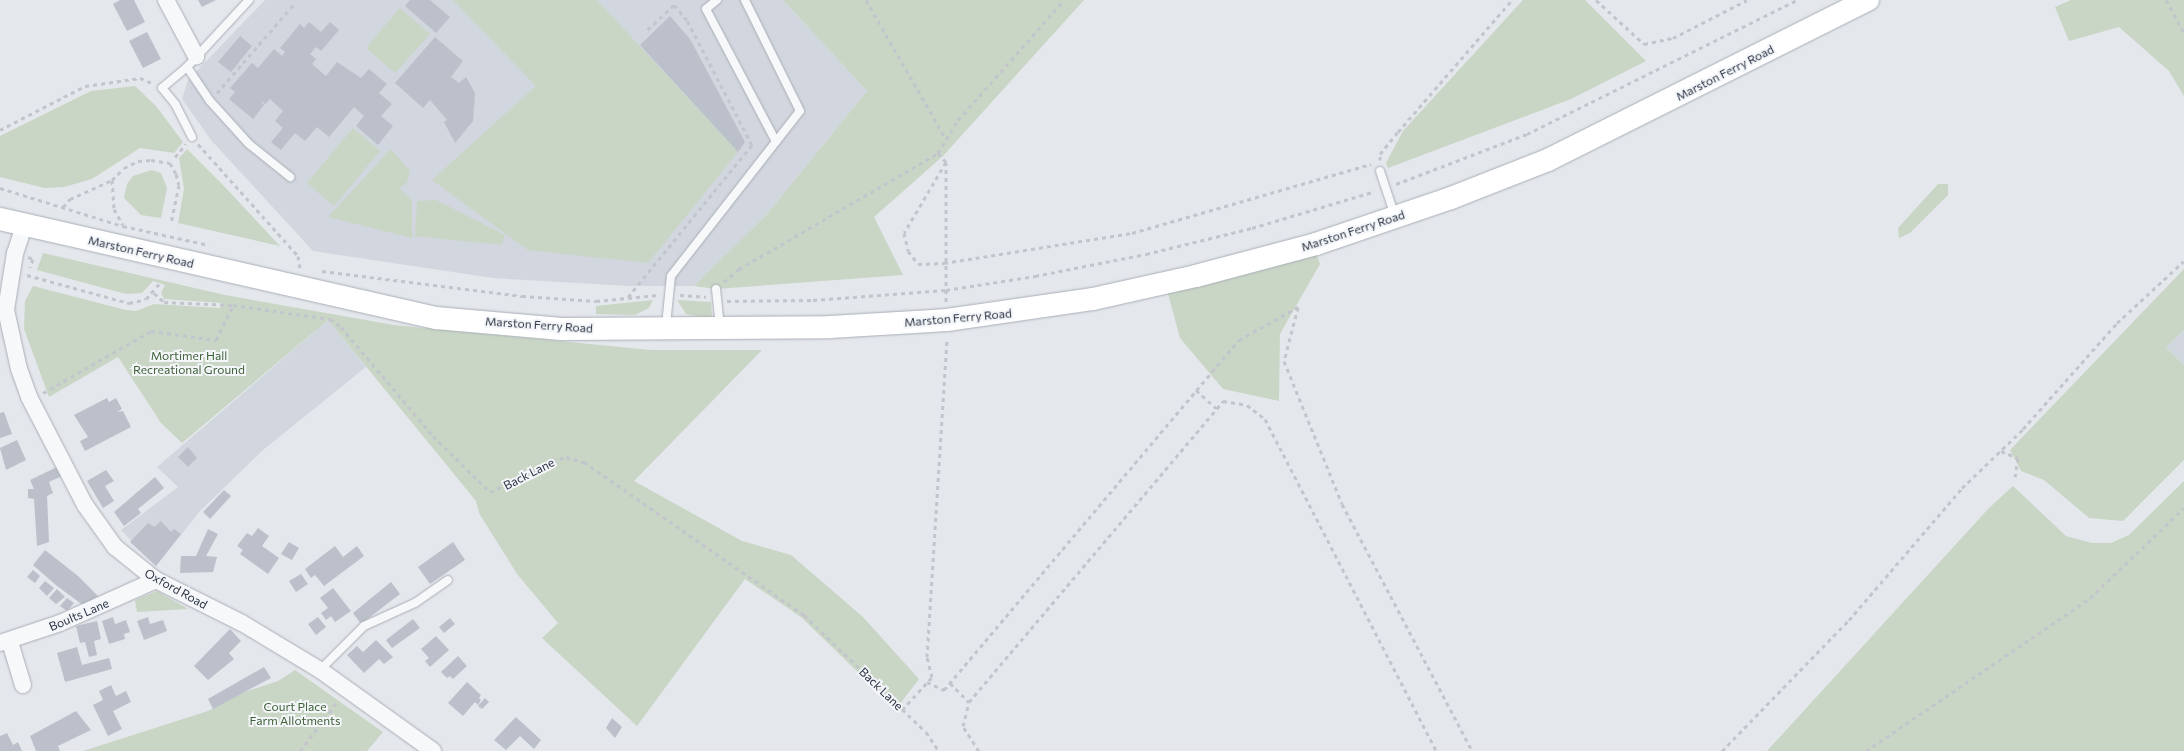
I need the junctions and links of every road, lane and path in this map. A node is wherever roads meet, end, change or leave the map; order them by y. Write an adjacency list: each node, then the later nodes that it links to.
1 (166, 0): 16 (street)
2 (249, 0): 16 (lane)
3 (717, 0): 22 (lane)
4 (745, 0): 22 (lane)
5 (866, 0): 21 (path)
6 (1064, 0): 21 (path)
7 (1512, 0): 25 (path)
8 (1596, 0): 9 (path)
9 (1747, 0)
10 (1797, 0): 30 (path)
11 (1868, 0): 33 (main road, Marston Ferry Road)
12 (2166, 0): 15 (path)
13 (294, 4): 18 (path)
14 (646, 32): 52 (path)
15 (2184, 32)
16 (191, 62): 17 (lane); 18 (lane)
17 (162, 88): 19 (path); 20 (lane)
18 (210, 102): 28 (lane)
19 (0, 130)
20 (192, 137): 24 (path); 43 (path)
21 (947, 139): 23 (path)
22 (776, 142): 56 (lane)
23 (938, 153): 26 (path); 47 (path)
24 (175, 157)
25 (1380, 161): 27 (path); 41 (path)
26 (946, 162): 41 (path); 41 (path)
27 (1380, 171): 30 (lane)
28 (290, 177)
29 (112, 180): 32 (path); 35 (path); 37 (path)
30 (1386, 187): 33 (lane); 48 (path)
31 (0, 188): 32 (path)
32 (64, 207): 37 (path)
33 (1396, 218): 55 (main road, Marston Ferry Road)
34 (0, 220): 36 (main road, Marston Ferry Road)
35 (171, 223)
36 (24, 226): 56 (main road, Marston Ferry Road); 64 (street, Oxford Road)
37 (124, 226): 38 (path)
38 (218, 248)
39 (33, 259): 49 (path)
40 (2184, 261): 61 (path)
41 (944, 263): 48 (path)
42 (291, 266): 43 (path)
43 (300, 268): 44 (path)
44 (309, 269)
45 (318, 271): 52 (path)
46 (159, 284): 49 (path)
47 (716, 289): 53 (lane)
48 (946, 290): 53 (path); 55 (path)
49 (154, 292): 54 (path, Back Lane)
50 (656, 295): 52 (path)
51 (680, 295): 53 (path)
52 (628, 298)
53 (717, 299): 57 (lane)
54 (233, 306): 59 (path); 73 (path, Back Lane)
55 (947, 320): 57 (main road, Marston Ferry Road); 68 (path)
56 (666, 328): 57 (main road, Marston Ferry Road)
57 (720, 328)
58 (1196, 390): 60 (path); 69 (path); 79 (path)
59 (38, 395)
60 (1216, 408): 72 (path); 78 (path)
61 (2001, 451): 62 (path); 80 (path)
62 (2015, 477)
63 (2184, 508): 81 (path)
64 (156, 580): 66 (street, Boults Lane); 67 (street, Oxford Road)
65 (448, 580): 67 (lane)
66 (5, 643): 70 (street)
67 (320, 670): 75 (street, Oxford Road)
68 (927, 682): 69 (path); 73 (path)
69 (950, 683): 72 (path)
70 (23, 685)
71 (339, 699): 74 (path)
72 (969, 702): 77 (path)
73 (902, 710): 76 (path, Back Lane)
74 (300, 751)
75 (433, 751)
76 (939, 751)
77 (979, 751)
78 (1436, 751)
79 (1472, 751)
80 (1722, 751)
81 (1866, 751)

